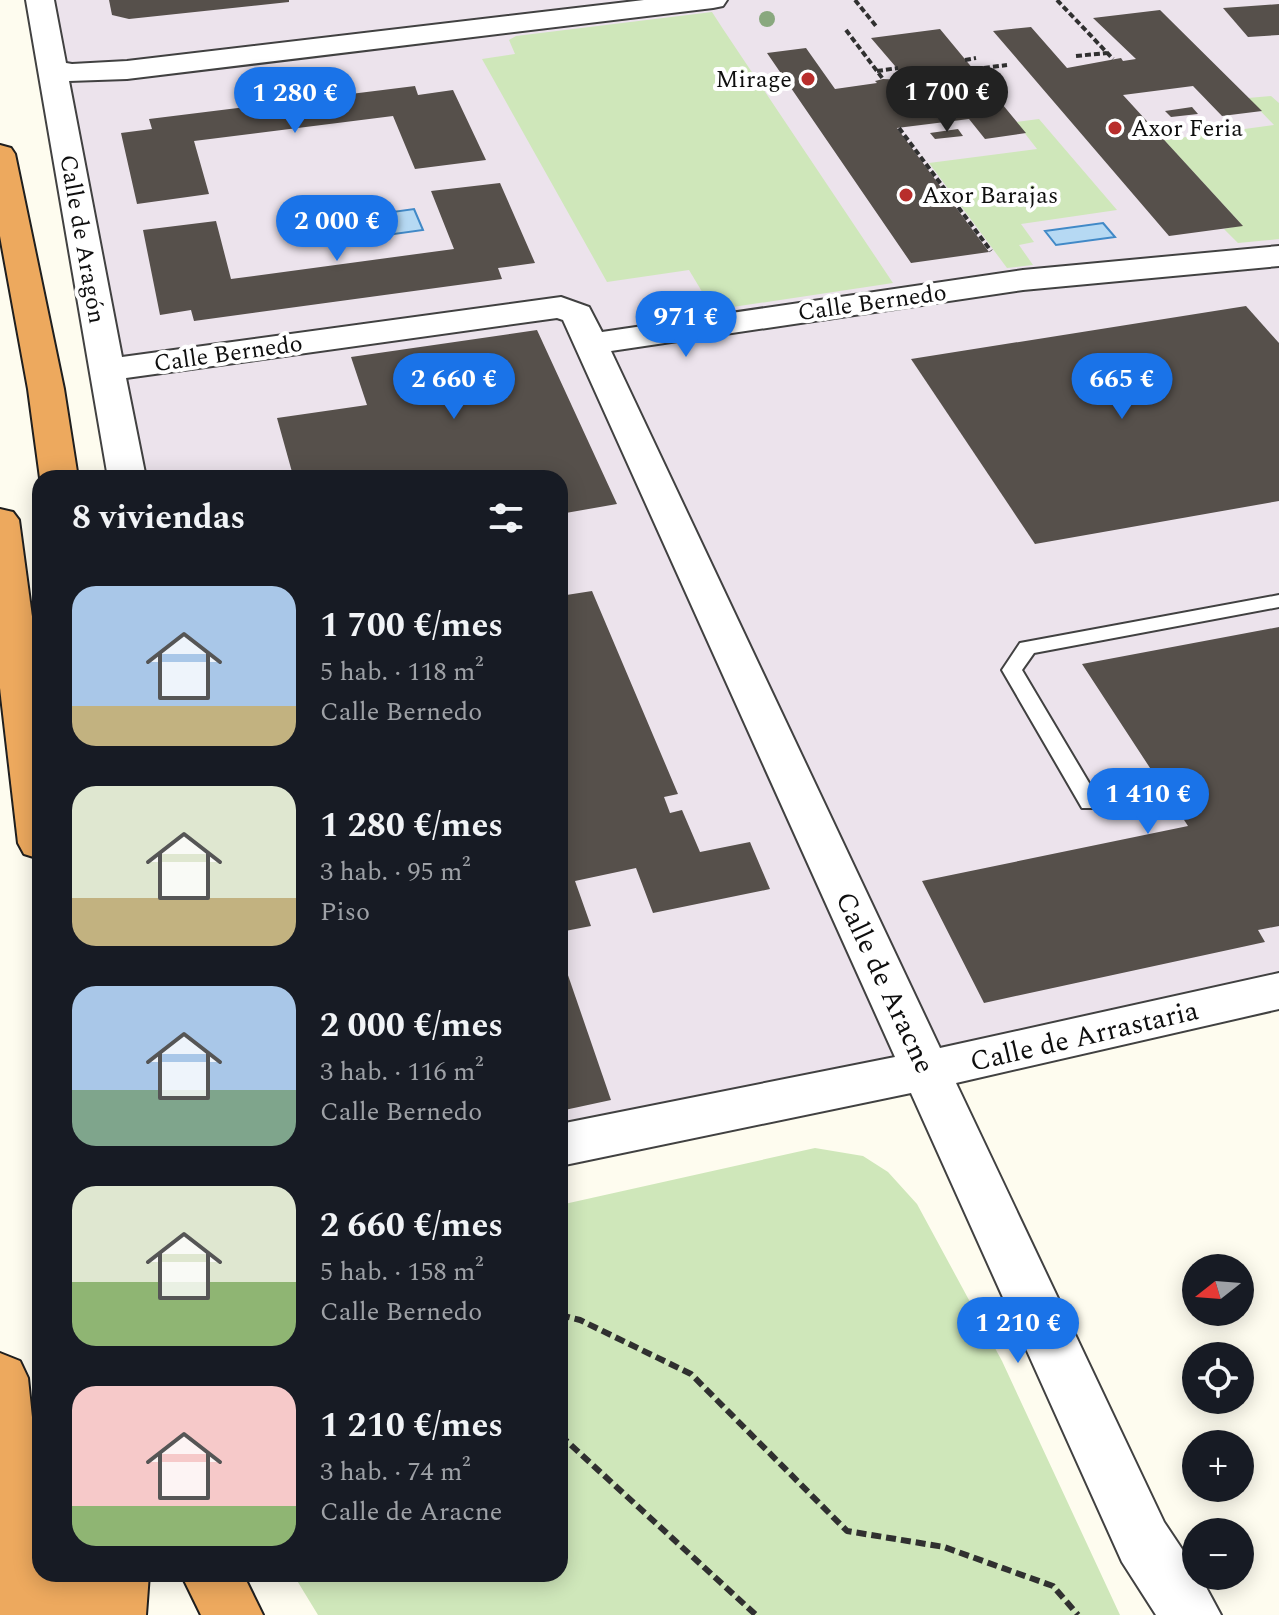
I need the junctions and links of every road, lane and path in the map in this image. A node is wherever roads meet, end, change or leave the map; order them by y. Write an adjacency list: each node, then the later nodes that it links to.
1 (40, 0): 13 (street, Calle de Aragón)
2 (713, 0): 13 (street)
3 (855, 0): 5 (path)
4 (1057, 0): 7 (path)
5 (876, 26)
6 (846, 30): 16 (path)
7 (1107, 53): 8 (path); 10 (path)
8 (1076, 56)
9 (976, 58): 11 (path)
10 (1113, 59)
11 (965, 60)
12 (1007, 65): 15 (path)
13 (52, 67): 23 (street, Calle de Aragón)
14 (898, 68): 16 (path)
15 (984, 68)
16 (877, 71): 17 (path)
17 (883, 79)
18 (899, 128): 21 (path)
19 (0, 154): 24 (highway)
20 (1279, 256): 22 (street, Calle Bernedo)
21 (995, 257)
22 (590, 344): 23 (street, Calle Bernedo); 31 (street, Calle de Aracne)
23 (107, 370): 25 (street, Calle de Aragón)
24 (58, 470)
25 (126, 470)
26 (0, 520): 28 (highway)
27 (1279, 601): 29 (lane)
28 (32, 778)
29 (1090, 803)
30 (1279, 991): 31 (street, Calle de Arrastaria)
31 (927, 1070): 32 (street, Calle de Arrastaria); 45 (street, Calle de Aracne)
32 (568, 1143)
33 (568, 1317): 44 (path)
34 (0, 1378): 39 (highway)
35 (568, 1442): 43 (path)
36 (71, 1582): 40 (highway)
37 (118, 1582): 41 (highway)
38 (215, 1582): 42 (highway)
39 (22, 1615)
40 (68, 1615)
41 (116, 1615)
42 (233, 1615)
43 (756, 1615)
44 (1078, 1615)
45 (1191, 1615)

